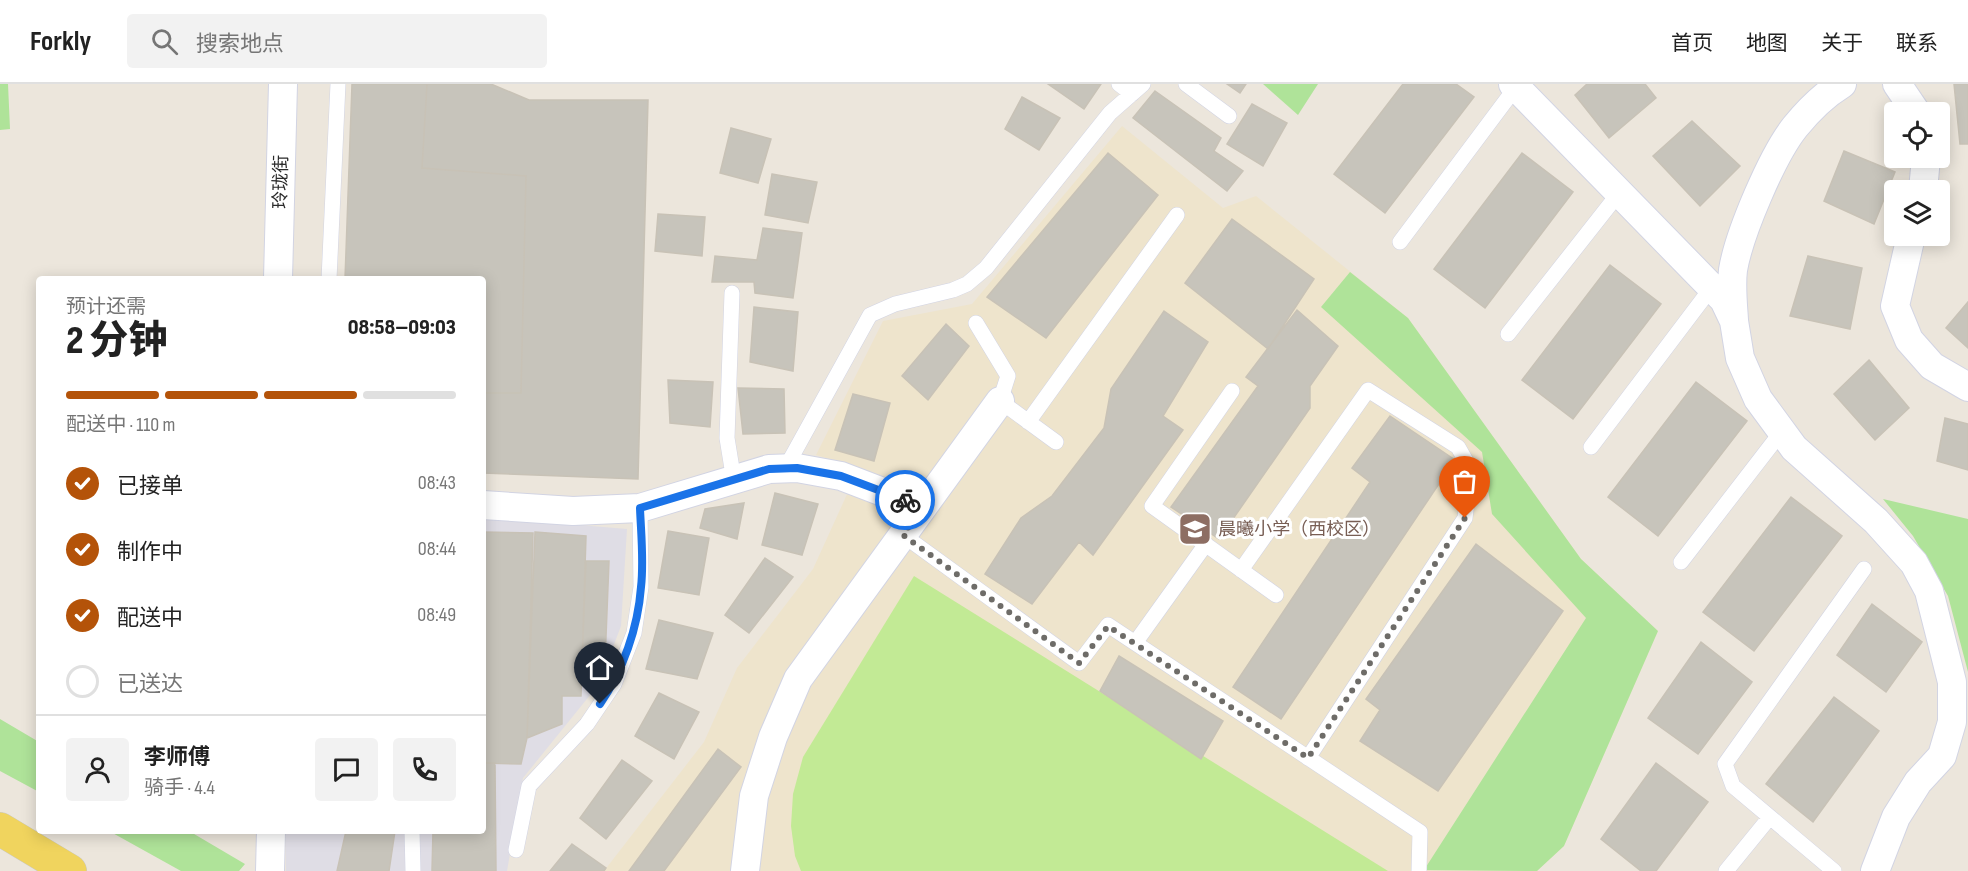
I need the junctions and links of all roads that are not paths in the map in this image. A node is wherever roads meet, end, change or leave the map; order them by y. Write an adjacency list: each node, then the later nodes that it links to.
1 (283, 84): 15 (street, 玲珑街)
2 (338, 84): 16 (lane)
3 (1119, 84): 8 (lane)
4 (1186, 84): 10 (lane)
5 (1842, 84): 19 (street)
6 (1898, 84): 9 (street)
7 (1514, 86): 11 (street); 13 (lane)
8 (1138, 89): 29 (lane)
9 (1910, 102)
10 (1229, 116)
11 (1619, 193): 17 (street); 21 (lane)
12 (1177, 215): 25 (lane)
13 (1400, 242)
14 (1909, 246): 22 (street)
15 (279, 276)
16 (328, 276)
17 (1712, 287): 19 (street); 28 (lane)
18 (732, 293): 30 (lane)
19 (1734, 321): 26 (street)
20 (976, 323): 24 (lane)
21 (1508, 334)
22 (1968, 387)
23 (1232, 391): 35 (lane)
24 (1000, 401): 25 (lane); 32 (street)
25 (1028, 422): 27 (lane)
26 (1782, 431): 36 (lane); 41 (street)
27 (1056, 442)
28 (1591, 447)
29 (785, 469): 30 (street); 32 (street)
30 (734, 481): 33 (street)
31 (486, 505): 33 (street)
32 (922, 507): 34 (street)
33 (640, 508): 47 (lane)
34 (903, 535): 40 (lane); 51 (street)
35 (1206, 544): 38 (lane); 40 (lane)
36 (1681, 562)
37 (1863, 569): 43 (lane)
38 (1241, 570): 39 (lane); 42 (lane)
39 (1276, 595)
40 (1135, 643): 42 (lane)
41 (1955, 752): 55 (street)
42 (1308, 758): 52 (lane)
43 (1770, 817): 53 (lane); 54 (lane)
44 (0, 828): 48 (main road)
45 (271, 834): 49 (street)
46 (412, 834): 50 (lane)
47 (516, 850)
48 (70, 871)
49 (270, 871)
50 (413, 871)
51 (745, 871)
52 (1419, 871)
53 (1726, 871)
54 (1834, 871)
55 (1875, 871)

